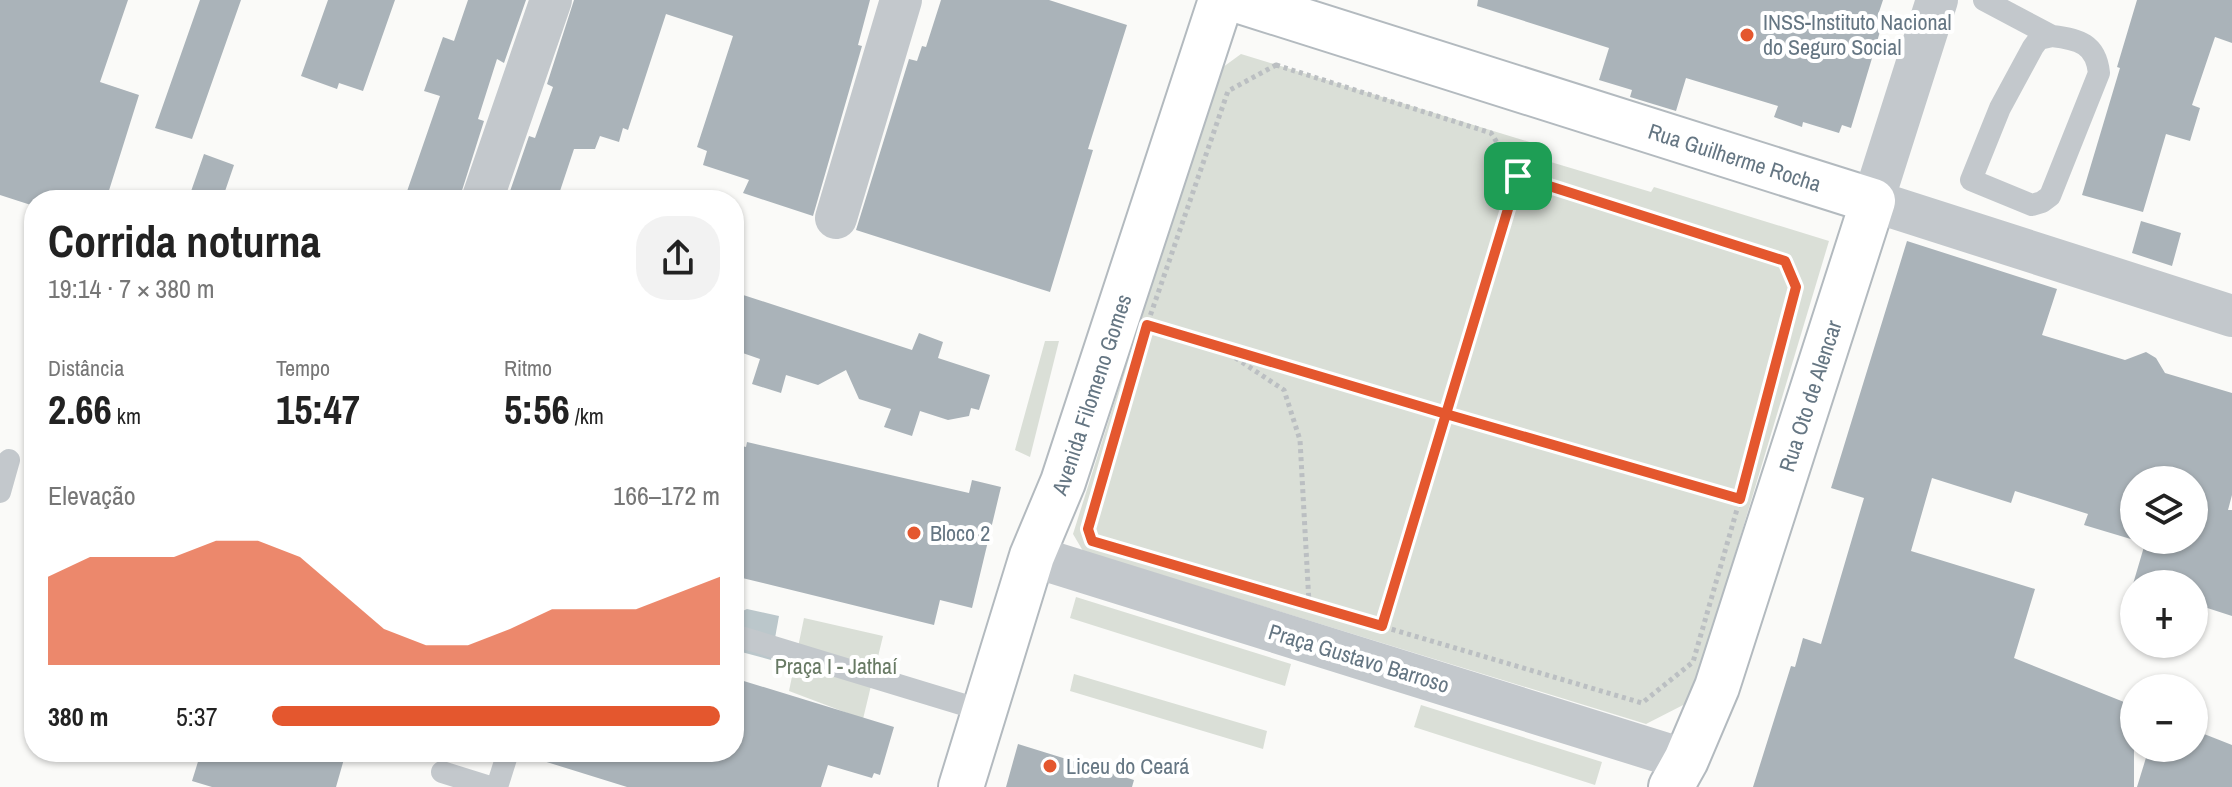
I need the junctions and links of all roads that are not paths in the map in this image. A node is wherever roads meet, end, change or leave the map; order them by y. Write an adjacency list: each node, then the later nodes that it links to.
1 (551, 0): 9 (street)
2 (901, 0): 11 (street)
3 (1221, 0): 15 (street, Avenida Filomeno Gomes)
4 (1237, 0): 7 (street, Rua Guilherme Rocha)
5 (1937, 0): 10 (street, Rua Oto de Alencar)
6 (1984, 0): 8 (lane)
7 (1298, 9): 10 (street, Rua Guilherme Rocha)
8 (2052, 36): 8 (lane)
9 (485, 190)
10 (1873, 201): 12 (street, Rua Guilherme Rocha); 20 (street, Rua Oto de Alencar)
11 (836, 218)
12 (2232, 316)
13 (9, 460): 14 (lane)
14 (0, 492)
15 (1032, 556): 17 (street, Avenida Filomeno Gomes); 20 (street, Praça Gustavo Barroso)
16 (744, 638): 17 (lane)
17 (984, 711): 23 (street, Avenida Filomeno Gomes)
18 (505, 762): 22 (lane)
19 (442, 772): 21 (lane)
20 (1679, 773)
21 (490, 787)
22 (497, 787)
23 (961, 787)

